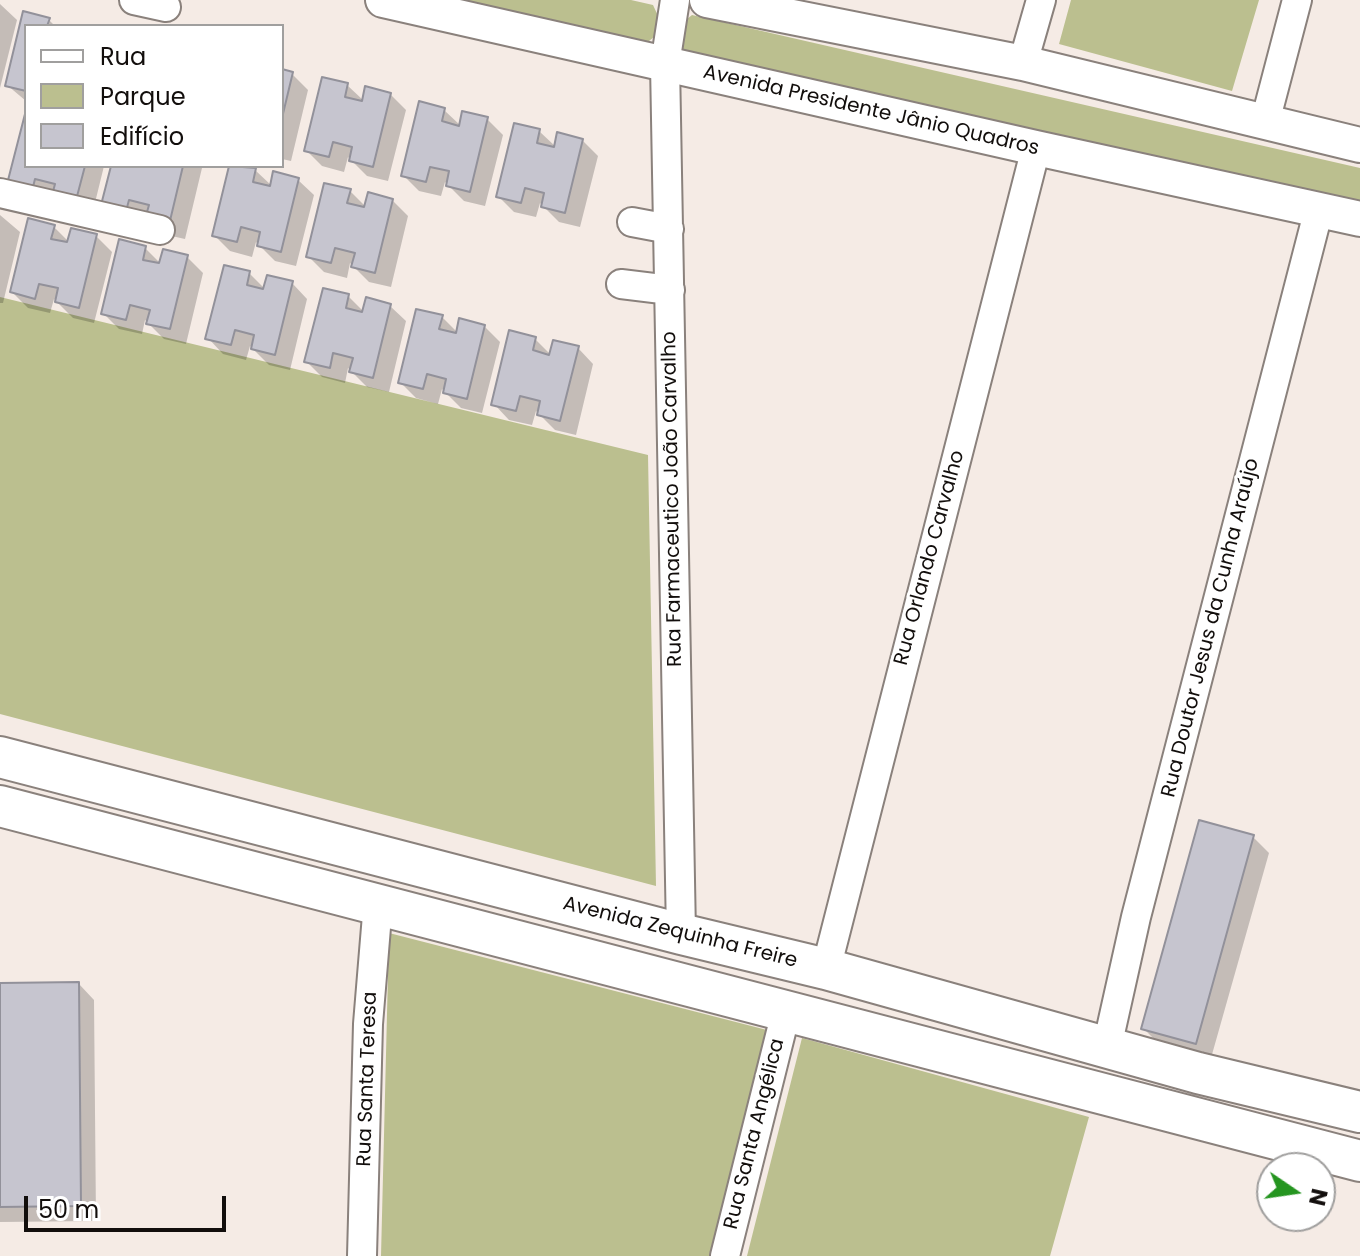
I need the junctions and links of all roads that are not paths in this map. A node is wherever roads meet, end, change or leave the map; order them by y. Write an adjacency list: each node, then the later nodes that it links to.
1 (134, 0): 7 (street)
2 (383, 0): 9 (street, Avenida Presidente Jânio Quadros)
3 (675, 0): 9 (street, Rua Farmaceutico João Carvalho)
4 (1041, 0): 8 (street)
5 (1297, 0): 10 (street)
6 (724, 2): 8 (street)
7 (166, 7)
8 (1023, 63): 10 (street)
9 (665, 64): 12 (street, Avenida Presidente Jânio Quadros); 17 (street, Rua Farmaceutico João Carvalho)
10 (1265, 122): 11 (street)
11 (1360, 145)
12 (1036, 148): 14 (street, Avenida Presidente Jânio Quadros); 25 (street, Rua Orlando Carvalho)
13 (0, 193): 18 (street)
14 (1319, 209): 15 (street, Avenida Presidente Jânio Quadros); 27 (street, Rua Doutor Jesus da Cunha Araújo)
15 (1360, 219)
16 (632, 222): 17 (street)
17 (669, 229): 20 (street, Rua Farmaceutico João Carvalho)
18 (160, 230)
19 (621, 284): 20 (street)
20 (670, 290): 24 (street, Rua Farmaceutico João Carvalho)
21 (0, 757): 24 (main road, Avenida Zequinha Freire)
22 (0, 806): 23 (main road)
23 (378, 903): 26 (main road); 30 (street, Rua Santa Teresa)
24 (681, 934): 25 (main road, Avenida Zequinha Freire)
25 (826, 969): 26 (main road); 27 (main road, Avenida Zequinha Freire)
26 (786, 1012): 29 (main road); 31 (street, Rua Santa Angélica)
27 (1107, 1047): 28 (main road, Avenida Zequinha Freire)
28 (1360, 1112)
29 (1360, 1161)
30 (362, 1256)
31 (725, 1256)

